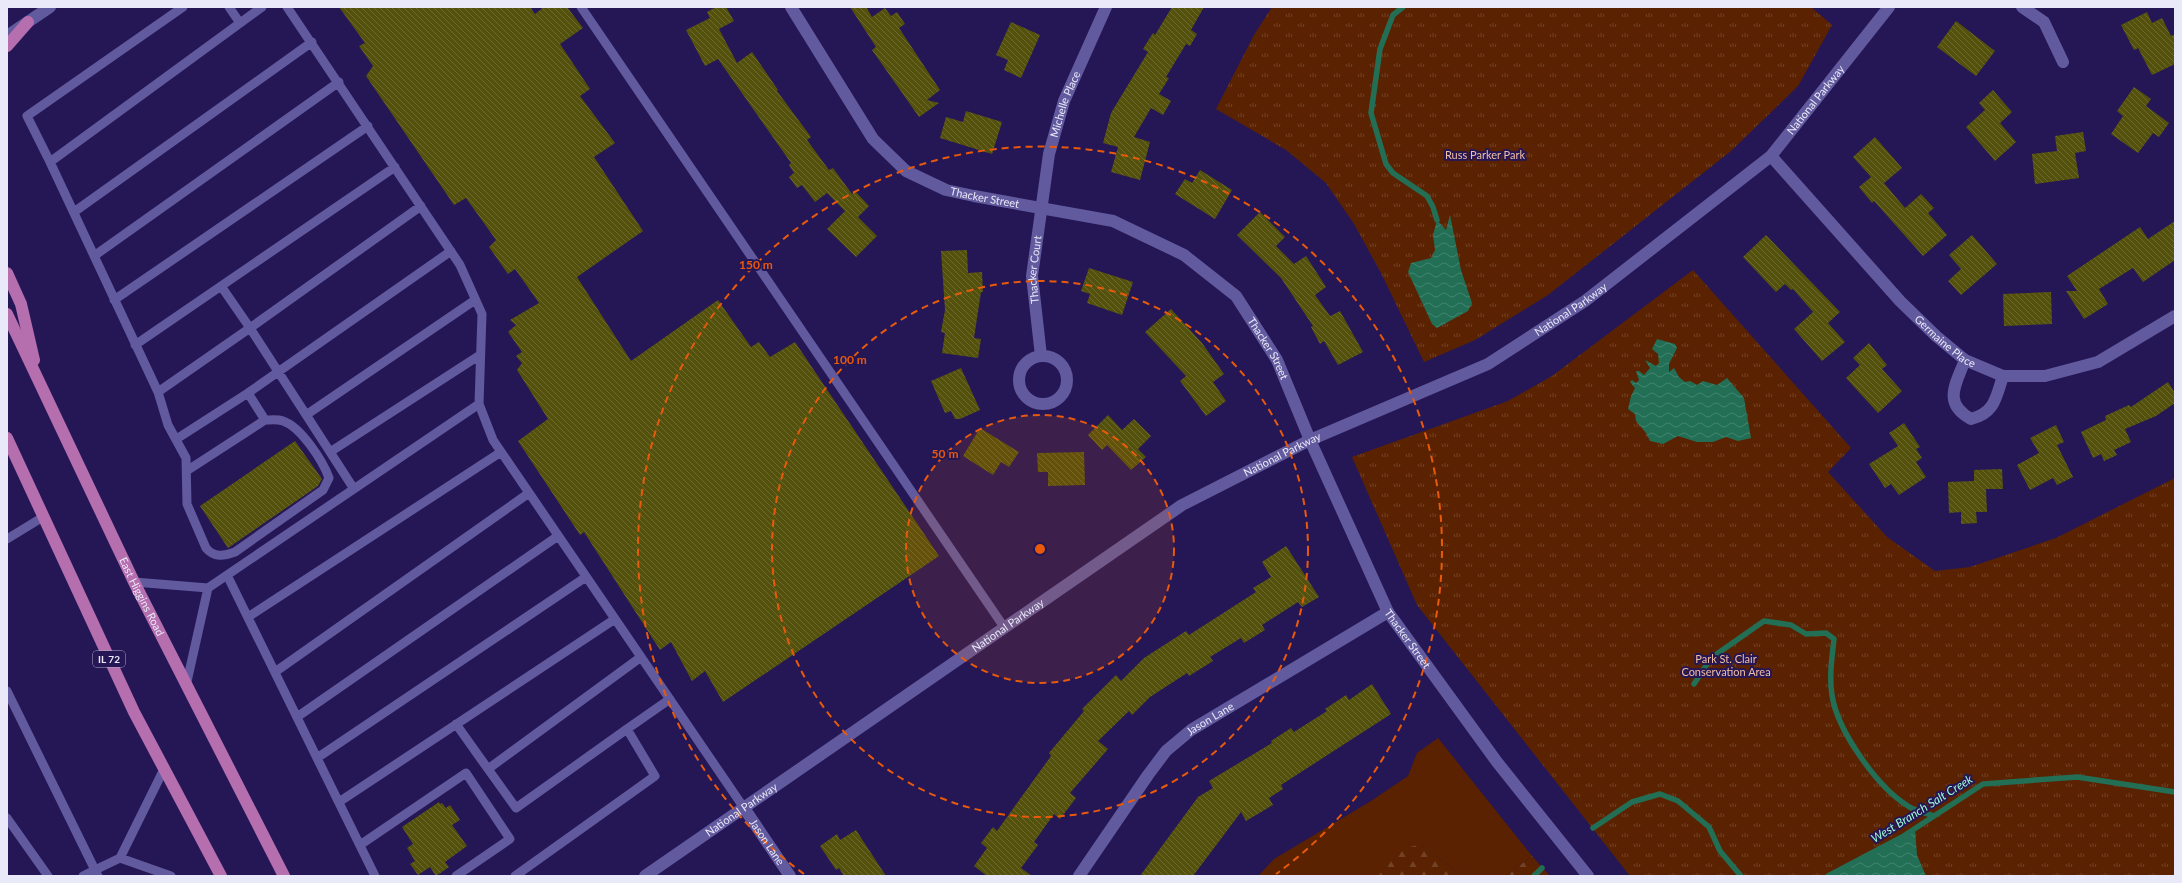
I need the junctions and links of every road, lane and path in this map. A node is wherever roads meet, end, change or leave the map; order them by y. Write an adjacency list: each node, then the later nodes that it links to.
1 (50, 7): 11 (street)
2 (183, 7): 20 (lane)
3 (229, 7): 12 (lane)
4 (262, 7): 12 (lane)
5 (287, 7): 14 (lane)
6 (581, 7): 65 (lane)
7 (791, 7): 23 (street, Thacker Street)
8 (1106, 7): 23 (street, Michelle Place)
9 (1889, 7): 19 (street, National Parkway)
10 (2022, 7): 16 (street)
11 (28, 22): 13 (street); 15 (main road)
12 (240, 23): 20 (lane)
13 (7, 36)
14 (312, 42): 17 (lane); 24 (lane)
15 (7, 46)
16 (2063, 62)
17 (339, 82): 18 (lane); 26 (lane)
18 (368, 126): 21 (lane); 29 (lane)
19 (1771, 156): 37 (street, Germaine Place); 48 (street, National Parkway)
20 (50, 162): 24 (lane)
21 (395, 167): 22 (lane); 28 (lane)
22 (421, 206): 25 (lane); 33 (lane)
23 (1041, 208): 36 (street, Thacker Court); 48 (street, Thacker Street)
24 (74, 212): 26 (lane)
25 (451, 252): 30 (lane); 38 (lane)
26 (94, 256): 29 (lane)
27 (7, 273): 40 (main road)
28 (222, 286): 33 (lane); 34 (lane)
29 (114, 300): 34 (lane)
30 (475, 300): 35 (lane); 44 (lane)
31 (7, 314): 40 (main road, East Higgins Road)
32 (2175, 316): 39 (street, Germaine Place)
33 (250, 328): 38 (lane); 41 (lane)
34 (135, 345): 41 (lane)
35 (480, 355): 43 (lane); 50 (lane)
36 (1041, 356)
37 (1966, 360): 39 (street, Germaine Place); 39 (street)
38 (278, 372): 42 (lane); 44 (lane)
39 (2003, 376)
40 (40, 386): 60 (main road, East Higgins Road)
41 (158, 392): 47 (lane)
42 (248, 393): 45 (lane); 47 (lane)
43 (479, 404): 51 (lane); 53 (lane)
44 (306, 415): 50 (lane)
45 (265, 420): 52 (lane); 52 (lane)
46 (7, 438): 49 (main road, IL 72)
47 (178, 438): 52 (lane)
48 (1310, 440): 62 (street, Thacker Street); 65 (street, National Parkway)
49 (10, 452): 55 (main road, IL 72)
50 (330, 452): 53 (lane)
51 (501, 452): 54 (lane); 63 (lane)
52 (188, 470)
53 (354, 489): 58 (lane)
54 (529, 493): 56 (lane); 67 (lane)
55 (43, 517): 57 (lane); 75 (main road, IL 72)
56 (558, 536): 59 (lane); 71 (lane)
57 (7, 539)
58 (227, 575): 61 (lane); 63 (lane)
59 (586, 577): 64 (lane); 74 (lane)
60 (134, 582): 61 (lane); 68 (main road, East Higgins Road)
61 (208, 588): 68 (lane)
62 (1388, 612): 93 (street, Jason Lane); 94 (street, Thacker Street)
63 (248, 616): 67 (lane)
64 (615, 619): 66 (lane); 72 (lane)
65 (1004, 627): 78 (street, National Parkway)
66 (641, 657): 70 (lane); 76 (lane)
67 (275, 672): 71 (lane)
68 (186, 686): 87 (main road, East Higgins Road)
69 (7, 691): 82 (lane)
70 (670, 699): 73 (lane); 78 (lane)
71 (297, 717): 74 (lane)
72 (456, 724): 76 (lane); 77 (lane)
73 (627, 729): 76 (lane); 90 (lane)
74 (317, 758): 77 (lane)
75 (164, 769): 81 (lane); 86 (main road, IL 72)
76 (488, 769)
77 (339, 802): 80 (lane)
78 (744, 808): 91 (street, National Parkway); 92 (street, Jason Lane)
79 (7, 818): 83 (lane)
80 (360, 845): 88 (lane); 89 (lane)
81 (120, 858): 82 (lane); 85 (lane)
82 (97, 873): 84 (lane)
83 (48, 876)
84 (83, 876)
85 (171, 876)
86 (220, 876)
87 (284, 876)
88 (375, 876)
89 (456, 876)
90 (515, 876)
91 (645, 876)
92 (790, 876)
93 (1079, 876)
94 (1588, 876)

